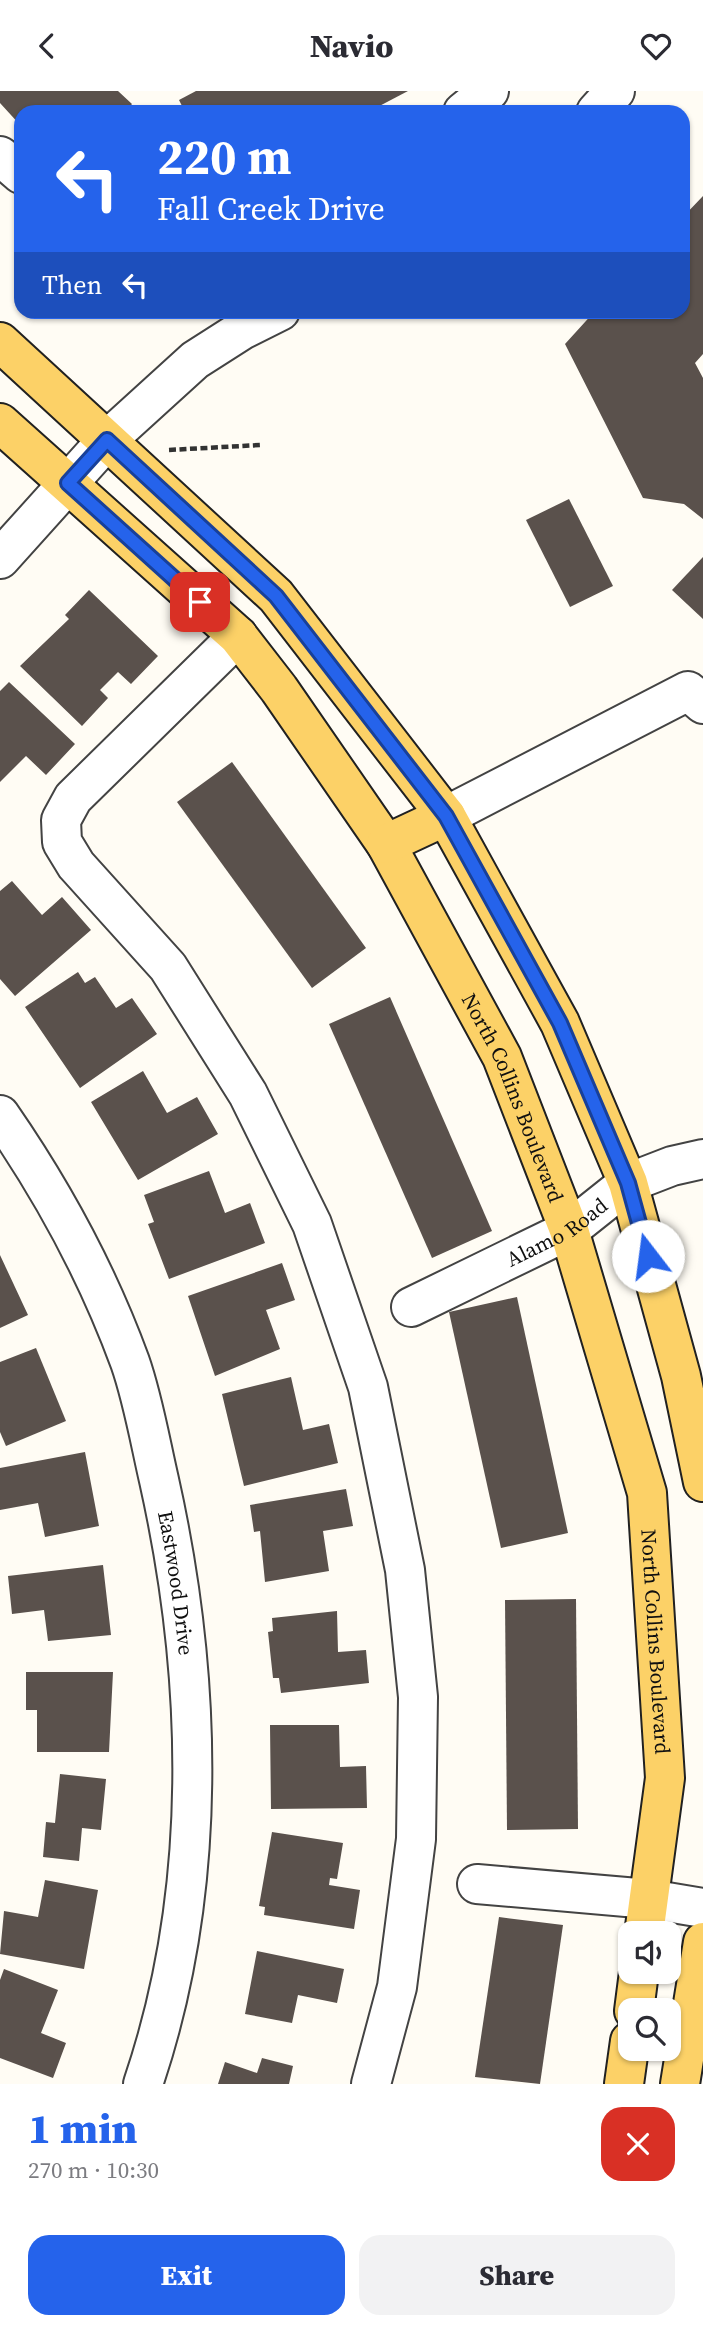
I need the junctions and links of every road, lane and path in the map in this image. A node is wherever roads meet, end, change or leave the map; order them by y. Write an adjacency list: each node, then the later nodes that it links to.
1 (489, 91): 3 (street)
2 (615, 91): 4 (street)
3 (472, 105)
4 (602, 105)
5 (0, 156): 6 (street)
6 (14, 168)
7 (235, 321): 10 (street)
8 (0, 342): 10 (main road)
9 (0, 423): 13 (main road, North Collins Boulevard)
10 (107, 440): 13 (street); 17 (main road)
11 (260, 445): 12 (path)
12 (164, 450)
13 (68, 483): 14 (street); 15 (main road, North Collins Boulevard)
14 (0, 559)
15 (238, 636): 18 (main road, North Collins Boulevard); 32 (street)
16 (703, 704): 17 (street)
17 (446, 816): 18 (main road); 21 (main road)
18 (386, 844): 22 (main road, North Collins Boulevard)
19 (0, 1115): 31 (street, Eastwood Drive)
20 (703, 1159): 21 (street, Alamo Road)
21 (628, 1183): 22 (street, Alamo Road); 24 (main road)
22 (569, 1230): 23 (street, Alamo Road); 28 (main road, North Collins Boulevard)
23 (411, 1307)
24 (692, 1373): 25 (main road)
25 (703, 1482)
26 (477, 1884): 28 (street)
27 (703, 1908): 28 (street)
28 (647, 1916)
29 (703, 1942): 34 (main road)
30 (627, 2061): 33 (main road)
31 (143, 2084)
32 (371, 2084)
33 (624, 2084)
34 (680, 2084)

